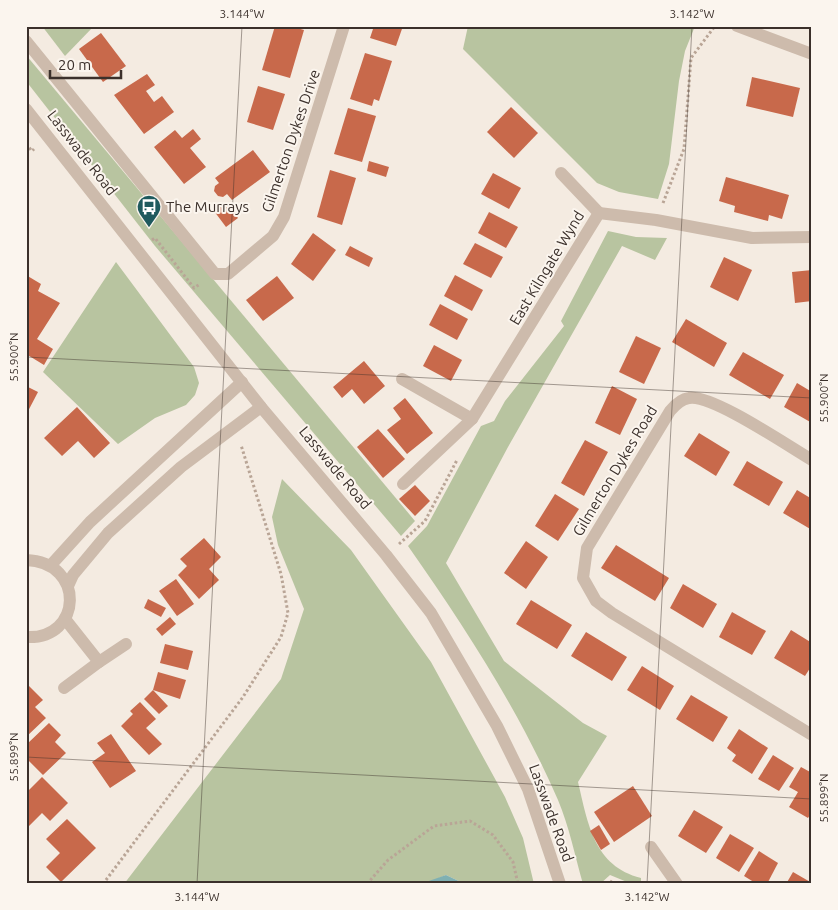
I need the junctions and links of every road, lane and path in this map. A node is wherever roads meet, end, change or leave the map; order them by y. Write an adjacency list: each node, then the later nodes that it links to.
1 (344, 26): 12 (street, Gilmerton Dykes Drive)
2 (715, 26): 9 (path)
3 (737, 26): 5 (street)
4 (26, 41): 12 (street, Lasswade Road)
5 (812, 54)
6 (26, 109): 11 (street, Lasswade Road)
7 (561, 173): 8 (street)
8 (600, 213): 9 (street, East Kilngate Wynd); 16 (street, East Kilngate Wynd)
9 (656, 220): 10 (street, East Kilngate Wynd)
10 (812, 237)
11 (139, 252): 12 (path); 14 (street, Lasswade Road)
12 (215, 274)
13 (402, 379): 16 (street)
14 (242, 382): 15 (street, Lasswade Road); 23 (street)
15 (261, 406): 17 (street); 21 (street, Lasswade Road)
16 (472, 419): 20 (street, East Kilngate Wynd)
17 (234, 426): 24 (street); 32 (path)
18 (461, 452): 21 (path)
19 (812, 460): 30 (street, Gilmerton Dykes Road)
20 (403, 484)
21 (386, 555): 36 (street, Lasswade Road)
22 (26, 560): 23 (street)
23 (51, 565): 24 (street)
24 (68, 586): 25 (street)
25 (65, 619): 26 (street); 28 (street)
26 (26, 637)
27 (126, 644): 28 (street)
28 (99, 662): 29 (street)
29 (64, 688)
30 (812, 735)
31 (651, 847): 39 (street)
32 (104, 882): 33 (path)
33 (109, 884)
34 (367, 884): 35 (path)
35 (518, 884)
36 (560, 884)
37 (606, 884): 38 (path)
38 (614, 884)
39 (678, 884)

